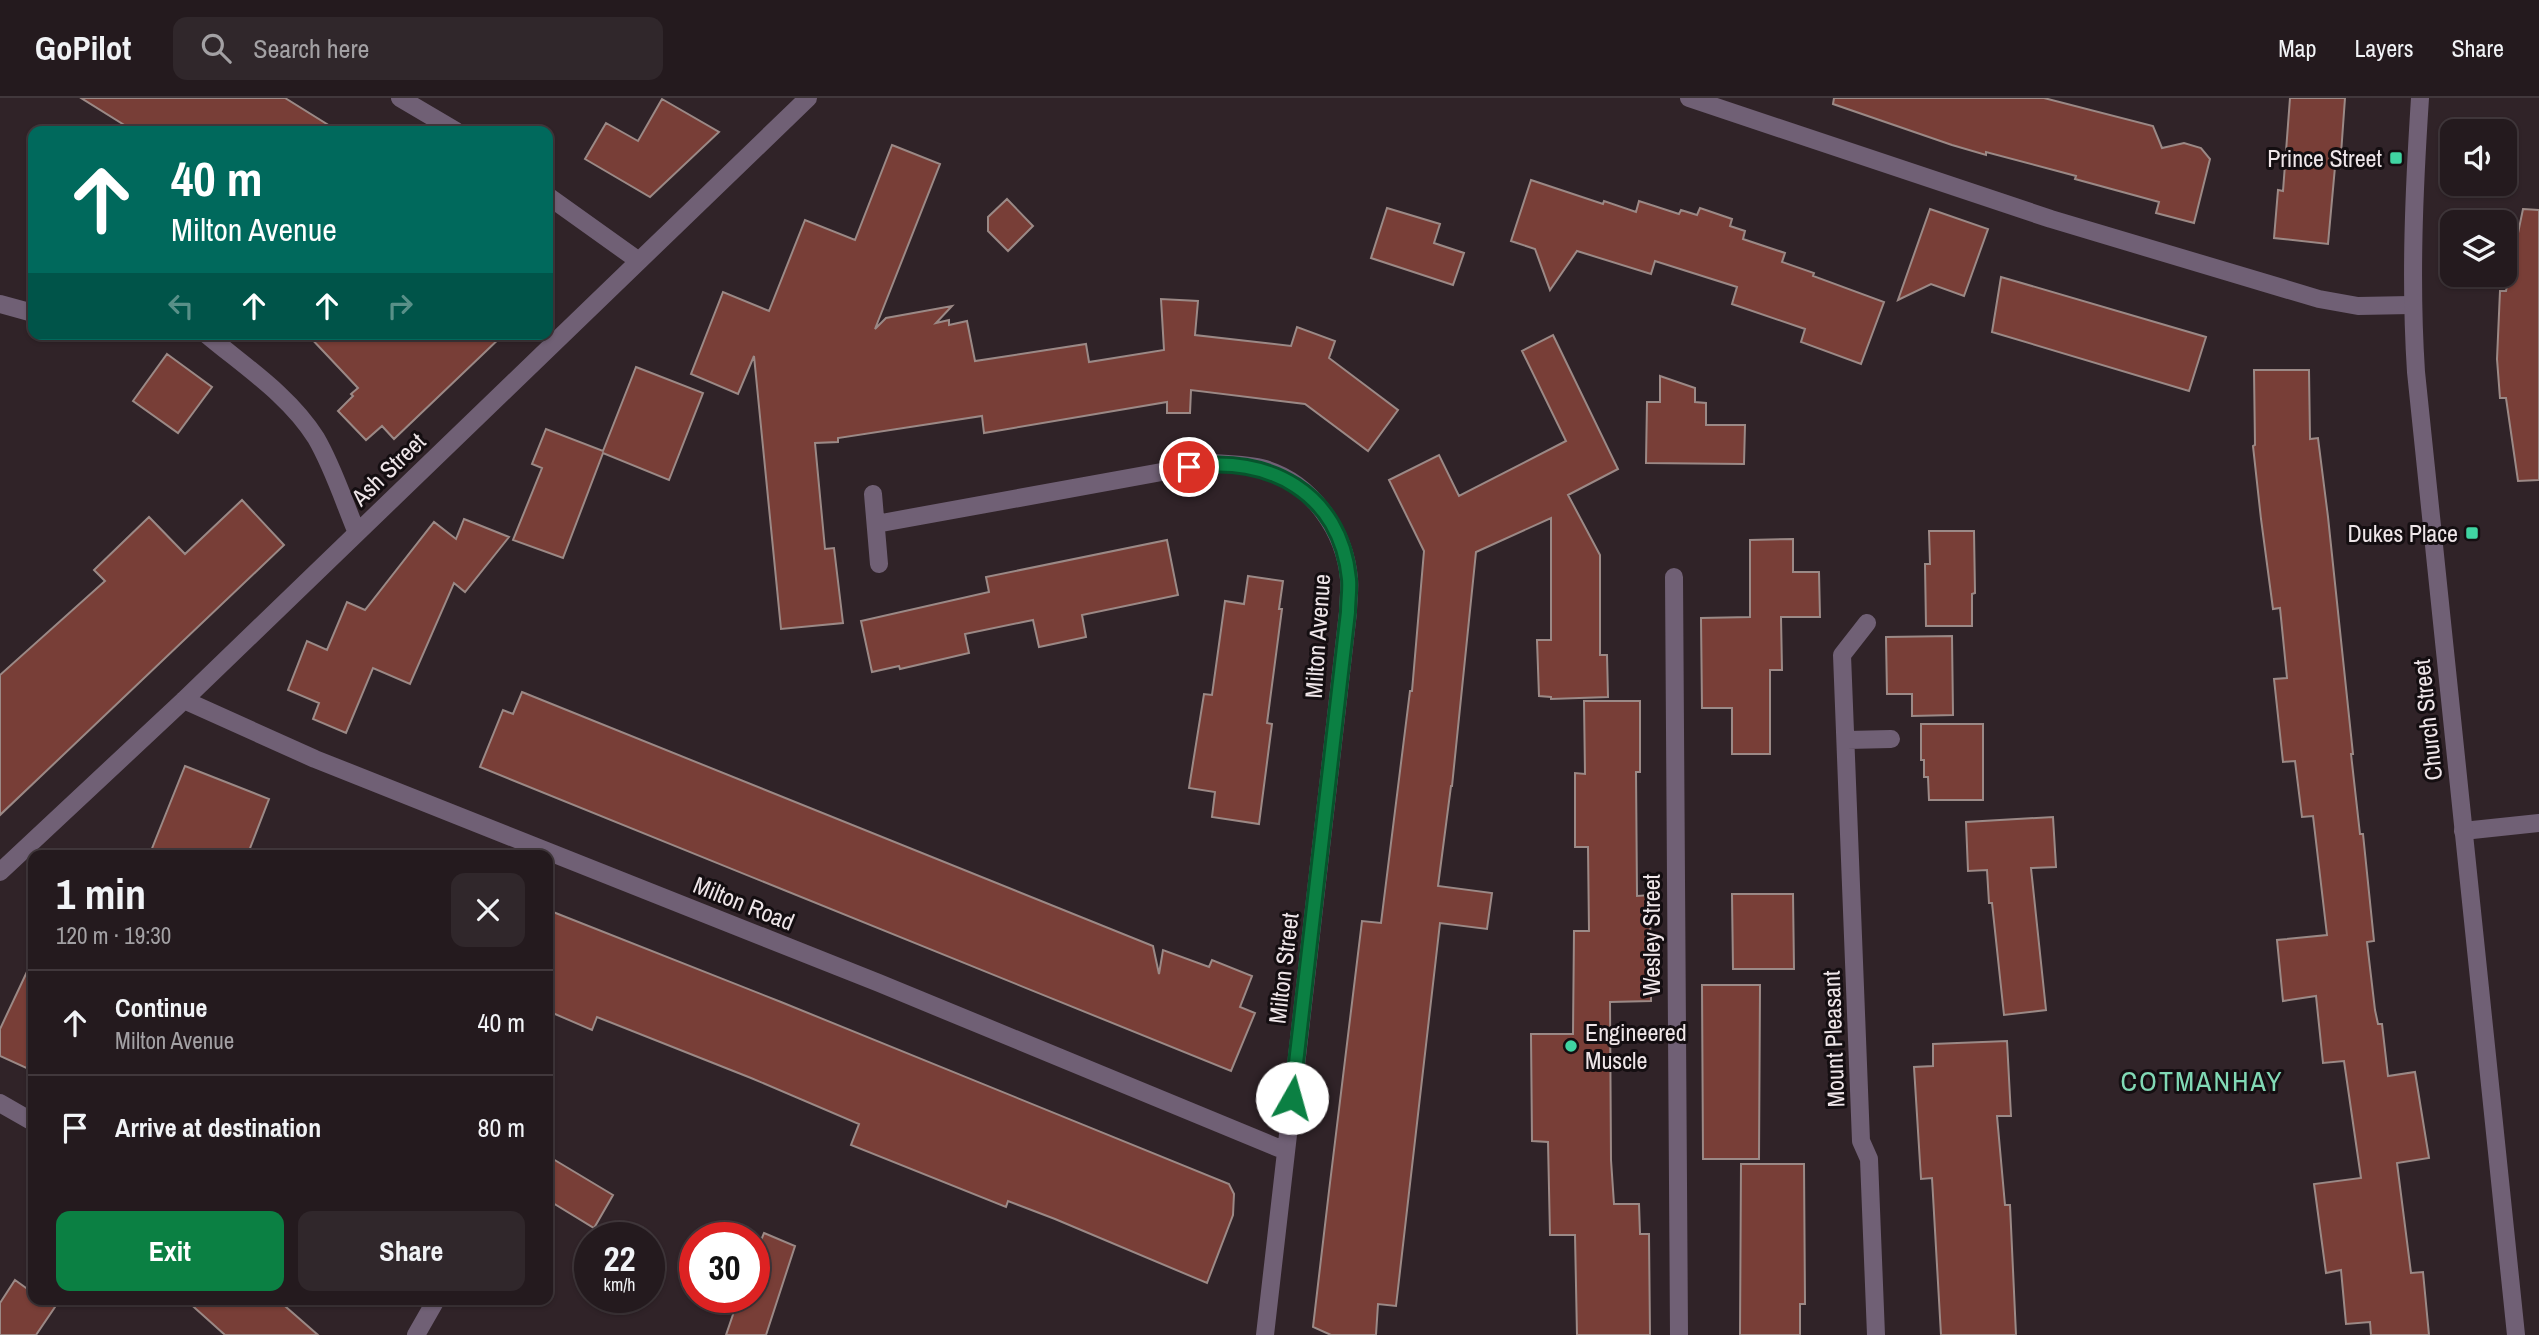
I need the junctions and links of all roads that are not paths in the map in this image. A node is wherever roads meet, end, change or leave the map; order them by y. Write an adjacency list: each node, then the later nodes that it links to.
1 (400, 98): 5 (street)
2 (808, 98): 7 (street, Ash Street)
3 (1689, 98): 9 (street)
4 (2420, 98): 9 (street, Church Street)
5 (448, 126)
6 (553, 199): 7 (street)
7 (639, 261): 14 (street, Ash Street)
8 (0, 304): 10 (street)
9 (2411, 305): 22 (street, Church Street)
10 (28, 312)
11 (213, 340): 14 (street)
12 (873, 494): 13 (street)
13 (876, 524): 15 (street); 25 (street, Milton Avenue)
14 (357, 533): 18 (street, Ash Street)
15 (879, 564)
16 (1674, 577): 33 (street, Wesley Street)
17 (1867, 623): 20 (street, Mount Pleasant)
18 (184, 700): 23 (street, Milton Road); 26 (street, Ash Street)
19 (1891, 739): 20 (street)
20 (1847, 740): 34 (street, Mount Pleasant)
21 (2539, 823): 22 (street)
22 (2463, 831): 35 (street, Church Street)
23 (546, 850)
24 (553, 853): 29 (street, Milton Road)
25 (1320, 858): 29 (street, Milton Street)
26 (0, 872)
27 (0, 1103): 28 (street)
28 (28, 1119)
29 (1286, 1151): 32 (street, Milton Street)
30 (433, 1305): 31 (street)
31 (416, 1335)
32 (1265, 1335)
33 (1679, 1335)
34 (1876, 1335)
35 (2516, 1335)

